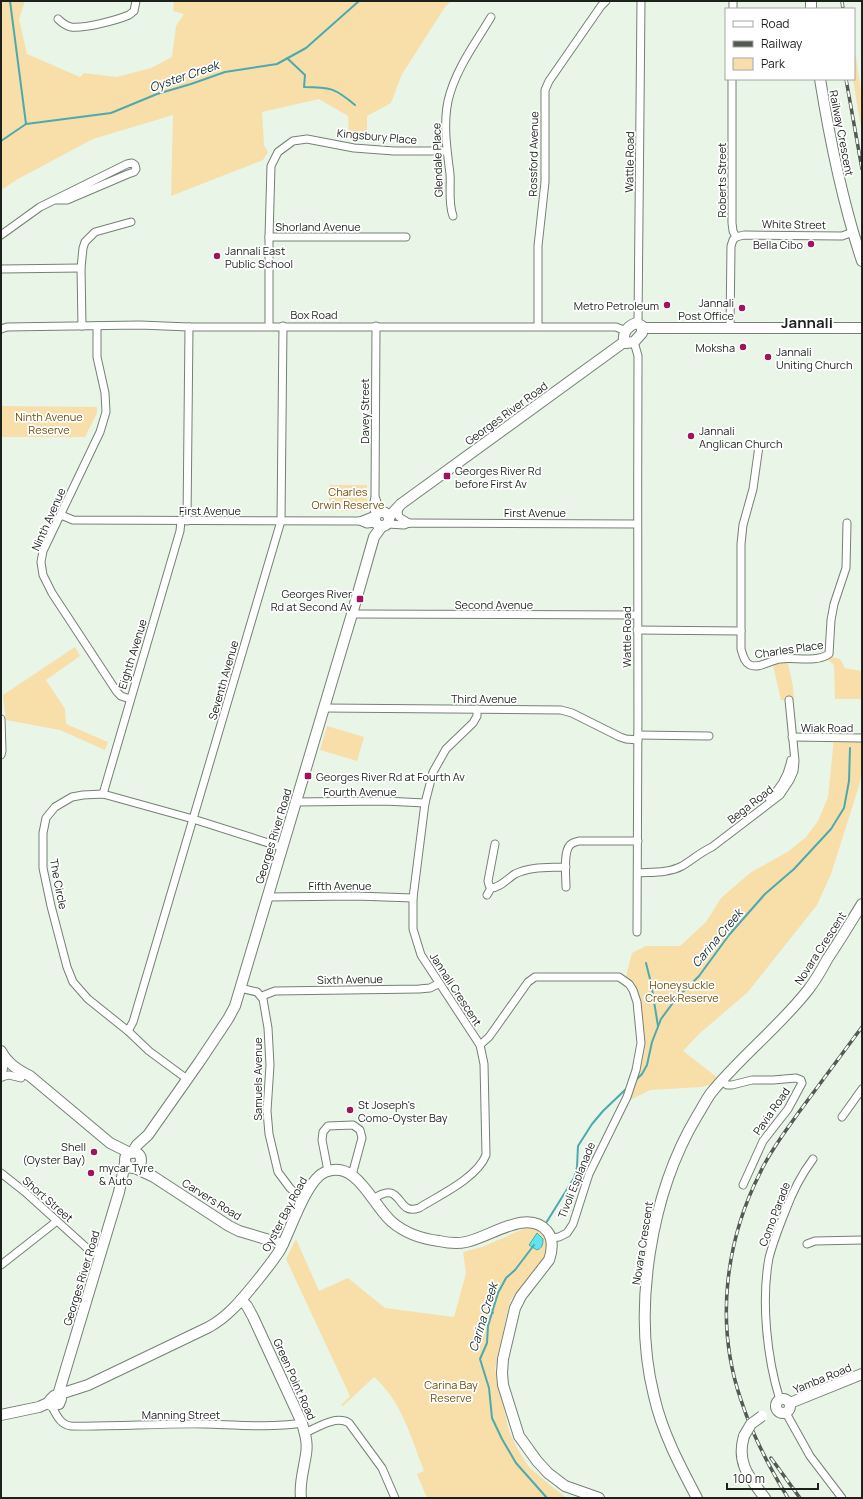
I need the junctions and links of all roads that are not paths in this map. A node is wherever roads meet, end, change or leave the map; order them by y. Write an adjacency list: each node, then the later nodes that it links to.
1 (136, 1): 5 (street)
2 (606, 1): 27 (street, Rossford Avenue)
3 (641, 1): 20 (street, Wattle Road)
4 (491, 17): 8 (street, Glendale Place)
5 (58, 19)
6 (732, 80): 16 (street, Roberts Street)
7 (820, 80): 12 (street, Railway Crescent)
8 (446, 151): 10 (street, Glendale Place); 14 (street, Kingsbury Place)
9 (56, 200): 9 (street); 13 (street)
10 (453, 216)
11 (131, 222): 18 (street)
12 (853, 232): 16 (street, White Street); 17 (street, Railway Crescent)
13 (1, 235)
14 (270, 237): 15 (street, Shorland Avenue); 24 (street, Shorland Avenue)
15 (406, 237)
16 (736, 237): 28 (street, Roberts Street)
17 (862, 261)
18 (81, 268): 19 (street); 21 (street)
19 (1, 269)
20 (641, 325): 28 (street); 31 (street); 32 (street)
21 (82, 326): 22 (street, Box Road); 30 (street, Box Road)
22 (97, 326): 23 (street, Box Road); 35 (street, Ninth Avenue)
23 (190, 326): 24 (street, Box Road); 36 (street, Eighth Avenue)
24 (269, 326): 25 (street, Box Road)
25 (283, 326): 26 (street, Box Road); 37 (street, Seventh Avenue)
26 (376, 326): 27 (street, Box Road); 38 (street, Davey Street)
27 (538, 326): 31 (street, Box Road)
28 (730, 328): 29 (street)
29 (862, 328)
30 (1, 329)
31 (626, 331): 32 (street)
32 (629, 342): 34 (street, Georges River Road); 41 (street, Wattle Road)
33 (758, 446): 45 (street, Charles Place)
34 (401, 504): 38 (street, Georges River Road); 39 (street)
35 (61, 515): 36 (street, First Avenue); 46 (street, Ninth Avenue)
36 (184, 521): 37 (street, First Avenue); 46 (street, Eighth Avenue)
37 (281, 521): 38 (street, First Avenue); 59 (street, Seventh Avenue)
38 (377, 522): 39 (street, First Avenue); 42 (street, Georges River Road)
39 (409, 523): 41 (street, First Avenue)
40 (847, 523): 45 (street, Charles Place)
41 (637, 524): 43 (street, Wattle Road)
42 (352, 614): 43 (street, Second Avenue); 48 (street, Georges River Road)
43 (637, 615): 44 (street, Wattle Road)
44 (637, 630): 45 (street); 53 (street, Wattle Road)
45 (741, 631)
46 (130, 699): 56 (street, Eighth Avenue)
47 (789, 700): 52 (street, Bega Road)
48 (324, 708): 49 (street, Third Avenue); 57 (street, Georges River Road)
49 (477, 709): 53 (street, Third Avenue); 58 (street, Jannali Crescent)
50 (1, 719): 55 (street)
51 (709, 736): 53 (street, Third Avenue)
52 (792, 737): 54 (street, Wiak Road); 64 (street, Bega Road)
53 (638, 738): 60 (street, Wattle Road)
54 (862, 738)
55 (1, 755)
56 (103, 794): 59 (street, The Circle); 75 (street, The Circle)
57 (296, 802): 58 (street, Fourth Avenue); 62 (street, Georges River Road)
58 (425, 803): 69 (street, Jannali Crescent)
59 (193, 819): 62 (street, The Circle); 75 (street, Seventh Avenue)
60 (638, 841): 63 (street); 64 (street, Wattle Road)
61 (495, 844): 66 (street)
62 (282, 847): 68 (street, Georges River Road)
63 (566, 867): 65 (street); 66 (street)
64 (638, 873): 71 (street, Wattle Road)
65 (566, 887)
66 (491, 888): 67 (street)
67 (487, 895)
68 (267, 896): 69 (street, Fifth Avenue); 73 (street, Georges River Road)
69 (413, 898): 72 (street, Jannali Crescent)
70 (862, 904): 82 (street, Novara Crescent)
71 (637, 932)
72 (438, 984): 74 (street, Sixth Avenue); 76 (street, Jannali Crescent)
73 (240, 988): 74 (street); 81 (street, Georges River Road)
74 (262, 996): 93 (street, Samuels Avenue)
75 (128, 1031): 81 (street, The Circle)
76 (480, 1045): 92 (street, Jannali Crescent); 95 (street, Tivoli Esplanade)
77 (1, 1051): 83 (street, Carvers Road)
78 (2, 1063): 79 (street); 80 (street, Carvers Road)
79 (1, 1077): 80 (street)
80 (21, 1078): 83 (street, Carvers Road)
81 (187, 1079): 87 (street, Georges River Road)
82 (722, 1081): 91 (street, Pavia Road); 114 (street, Novara Crescent)
83 (37, 1083): 87 (street, Carvers Road)
84 (862, 1089): 85 (street)
85 (842, 1117)
86 (813, 1159): 106 (street, Como Parade)
87 (133, 1161): 97 (street, Carvers Road); 99 (street, Georges River Road)
88 (328, 1171): 90 (street); 90 (street); 93 (street, Oyster Bay Road)
89 (1, 1173): 94 (street, Short Street)
90 (352, 1175): 92 (street)
91 (743, 1185)
92 (373, 1199): 95 (street)
93 (303, 1200): 97 (street, Oyster Bay Road)
94 (57, 1221): 99 (street, Short Street); 100 (street)
95 (550, 1238): 113 (street)
96 (862, 1240): 98 (street)
97 (283, 1244): 101 (street, Oyster Bay Road)
98 (807, 1244)
99 (101, 1254): 102 (street, Georges River Road)
100 (1, 1265)
101 (241, 1300): 104 (street, Oyster Bay Road); 110 (street, Green Point Road)
102 (66, 1371): 104 (street); 105 (street, Georges River Road)
103 (862, 1374): 107 (street, Yamba Road)
104 (88, 1385): 105 (street, Oyster Bay Road)
105 (57, 1400): 109 (street, Oyster Bay Road); 110 (street, Manning Street)
106 (780, 1400): 107 (street); 108 (street)
107 (790, 1403): 108 (street)
108 (781, 1412): 115 (street, bridge); 116 (street)
109 (1, 1416)
110 (304, 1428): 111 (street, Green Point Road); 112 (street, Manning Street)
111 (301, 1498)
112 (395, 1498)
113 (599, 1498)
114 (697, 1498)
115 (765, 1498)
116 (842, 1498)

